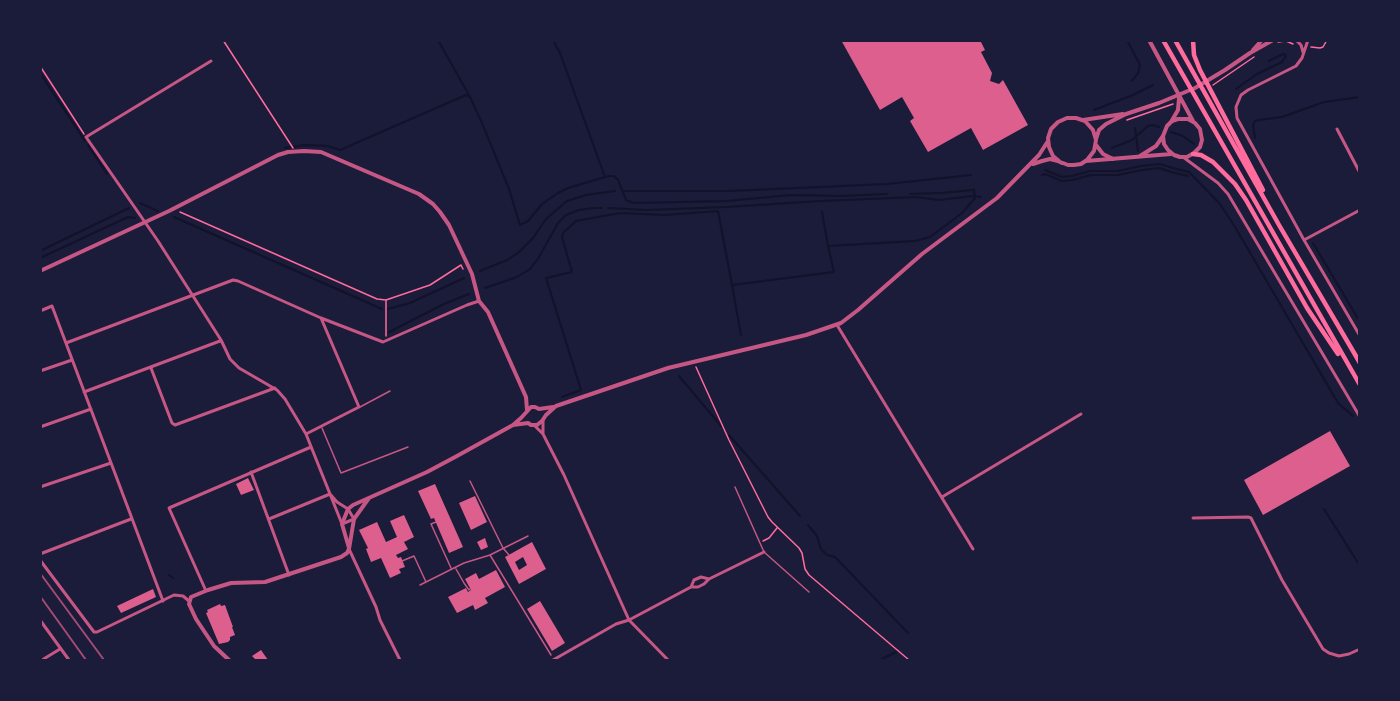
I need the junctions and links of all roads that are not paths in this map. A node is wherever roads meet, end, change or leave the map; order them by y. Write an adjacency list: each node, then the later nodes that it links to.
1 (1149, 40): 12 (street)
2 (1163, 40): 48 (highway)
3 (1175, 40): 33 (highway)
4 (1193, 40): 33 (highway)
5 (1262, 40): 9 (street)
6 (1296, 40): 10 (street)
7 (1308, 40): 10 (street)
8 (1273, 42): 9 (street)
9 (1250, 53): 13 (street)
10 (1303, 56): 34 (street)
11 (211, 61): 32 (street)
12 (1179, 94): 15 (street); 16 (street)
13 (1126, 114): 14 (street); 19 (street)
14 (1082, 120): 19 (street); 20 (street)
15 (1171, 122): 16 (street); 18 (street)
16 (1194, 122): 23 (street)
17 (1337, 129): 30 (street)
18 (1163, 136): 22 (street); 24 (street)
19 (1096, 139): 21 (street)
20 (1048, 141): 27 (street); 29 (street)
21 (1096, 145): 26 (street); 28 (street)
22 (1173, 154): 24 (street); 25 (street)
23 (1193, 154): 25 (street); 48 (highway)
24 (1140, 156): 26 (street)
25 (1183, 157): 60 (street)
26 (1114, 159): 28 (street)
27 (1059, 161): 28 (street); 29 (street)
28 (1085, 161)
29 (1027, 168): 40 (street)
30 (1359, 173)
31 (1359, 210): 34 (street)
32 (145, 222): 35 (street); 36 (street); 37 (street)
33 (1279, 225): 45 (highway)
34 (1304, 240): 41 (street)
35 (40, 272)
36 (192, 296): 39 (street); 42 (street); 43 (street)
37 (479, 302): 39 (street); 53 (street)
38 (40, 311): 43 (street)
39 (321, 318): 55 (street)
40 (837, 325): 54 (street); 78 (street)
41 (1359, 336)
42 (221, 340): 46 (street); 50 (street)
43 (66, 343): 44 (street)
44 (72, 360): 47 (street); 51 (street)
45 (1359, 363)
46 (151, 368): 50 (street); 51 (street)
47 (40, 371)
48 (1355, 377): 49 (highway)
49 (1359, 385)
50 (275, 388): 67 (street)
51 (84, 392): 57 (street)
52 (390, 392): 55 (lane)
53 (526, 397): 56 (street); 58 (street)
54 (556, 406): 56 (street); 61 (street)
55 (359, 407): 66 (street)
56 (538, 408): 58 (street); 61 (street)
57 (90, 409): 65 (street); 71 (street)
58 (526, 412): 62 (street); 63 (street)
59 (1081, 414): 78 (street)
60 (1359, 417)
61 (543, 419): 64 (street); 68 (street)
62 (528, 423): 63 (street); 64 (street)
63 (513, 425): 77 (street)
64 (533, 425): 68 (street)
65 (40, 427)
66 (321, 427): 67 (street); 70 (lane)
67 (306, 434): 69 (street)
68 (543, 434): 111 (street)
69 (311, 447): 72 (street); 76 (street)
70 (408, 447)
71 (111, 463): 75 (street); 81 (street)
72 (251, 472): 82 (street); 106 (street)
73 (470, 481): 87 (lane)
74 (735, 487): 90 (lane)
75 (40, 488)
76 (330, 494): 79 (street); 82 (street); 85 (street)
77 (369, 498): 79 (street); 83 (street)
78 (942, 498): 89 (street)
79 (348, 509): 83 (street); 85 (street)
80 (1193, 518): 113 (street)
81 (132, 519): 91 (street); 108 (street)
82 (269, 519): 100 (street)
83 (354, 519): 85 (street); 88 (street)
84 (436, 522): 99 (lane)
85 (342, 524): 88 (street)
86 (528, 536): 87 (lane)
87 (504, 548): 92 (lane); 93 (lane)
88 (349, 549): 100 (street); 118 (street)
89 (973, 549)
90 (764, 552): 101 (street); 107 (lane)
91 (40, 554)
92 (490, 555): 96 (lane); 114 (lane)
93 (509, 555)
94 (40, 560): 108 (street)
95 (402, 561): 102 (lane)
96 (464, 563): 97 (lane); 98 (lane)
97 (456, 567): 99 (lane); 105 (lane)
98 (466, 568)
99 (451, 570): 102 (lane)
100 (290, 575): 106 (street)
101 (709, 579): 104 (street); 104 (street)
102 (426, 582): 103 (lane)
103 (420, 585)
104 (691, 587): 111 (street)
105 (470, 589)
106 (206, 591): 109 (street)
107 (808, 592)
108 (162, 601): 109 (street)
109 (189, 601): 117 (street)
110 (40, 620): 112 (street)
111 (629, 620): 119 (street); 120 (street)
112 (60, 649): 115 (street); 116 (street)
113 (1359, 649)
114 (550, 655)
115 (42, 660)
116 (69, 660)
117 (228, 660)
118 (400, 660)
119 (553, 660)
120 (668, 660)

